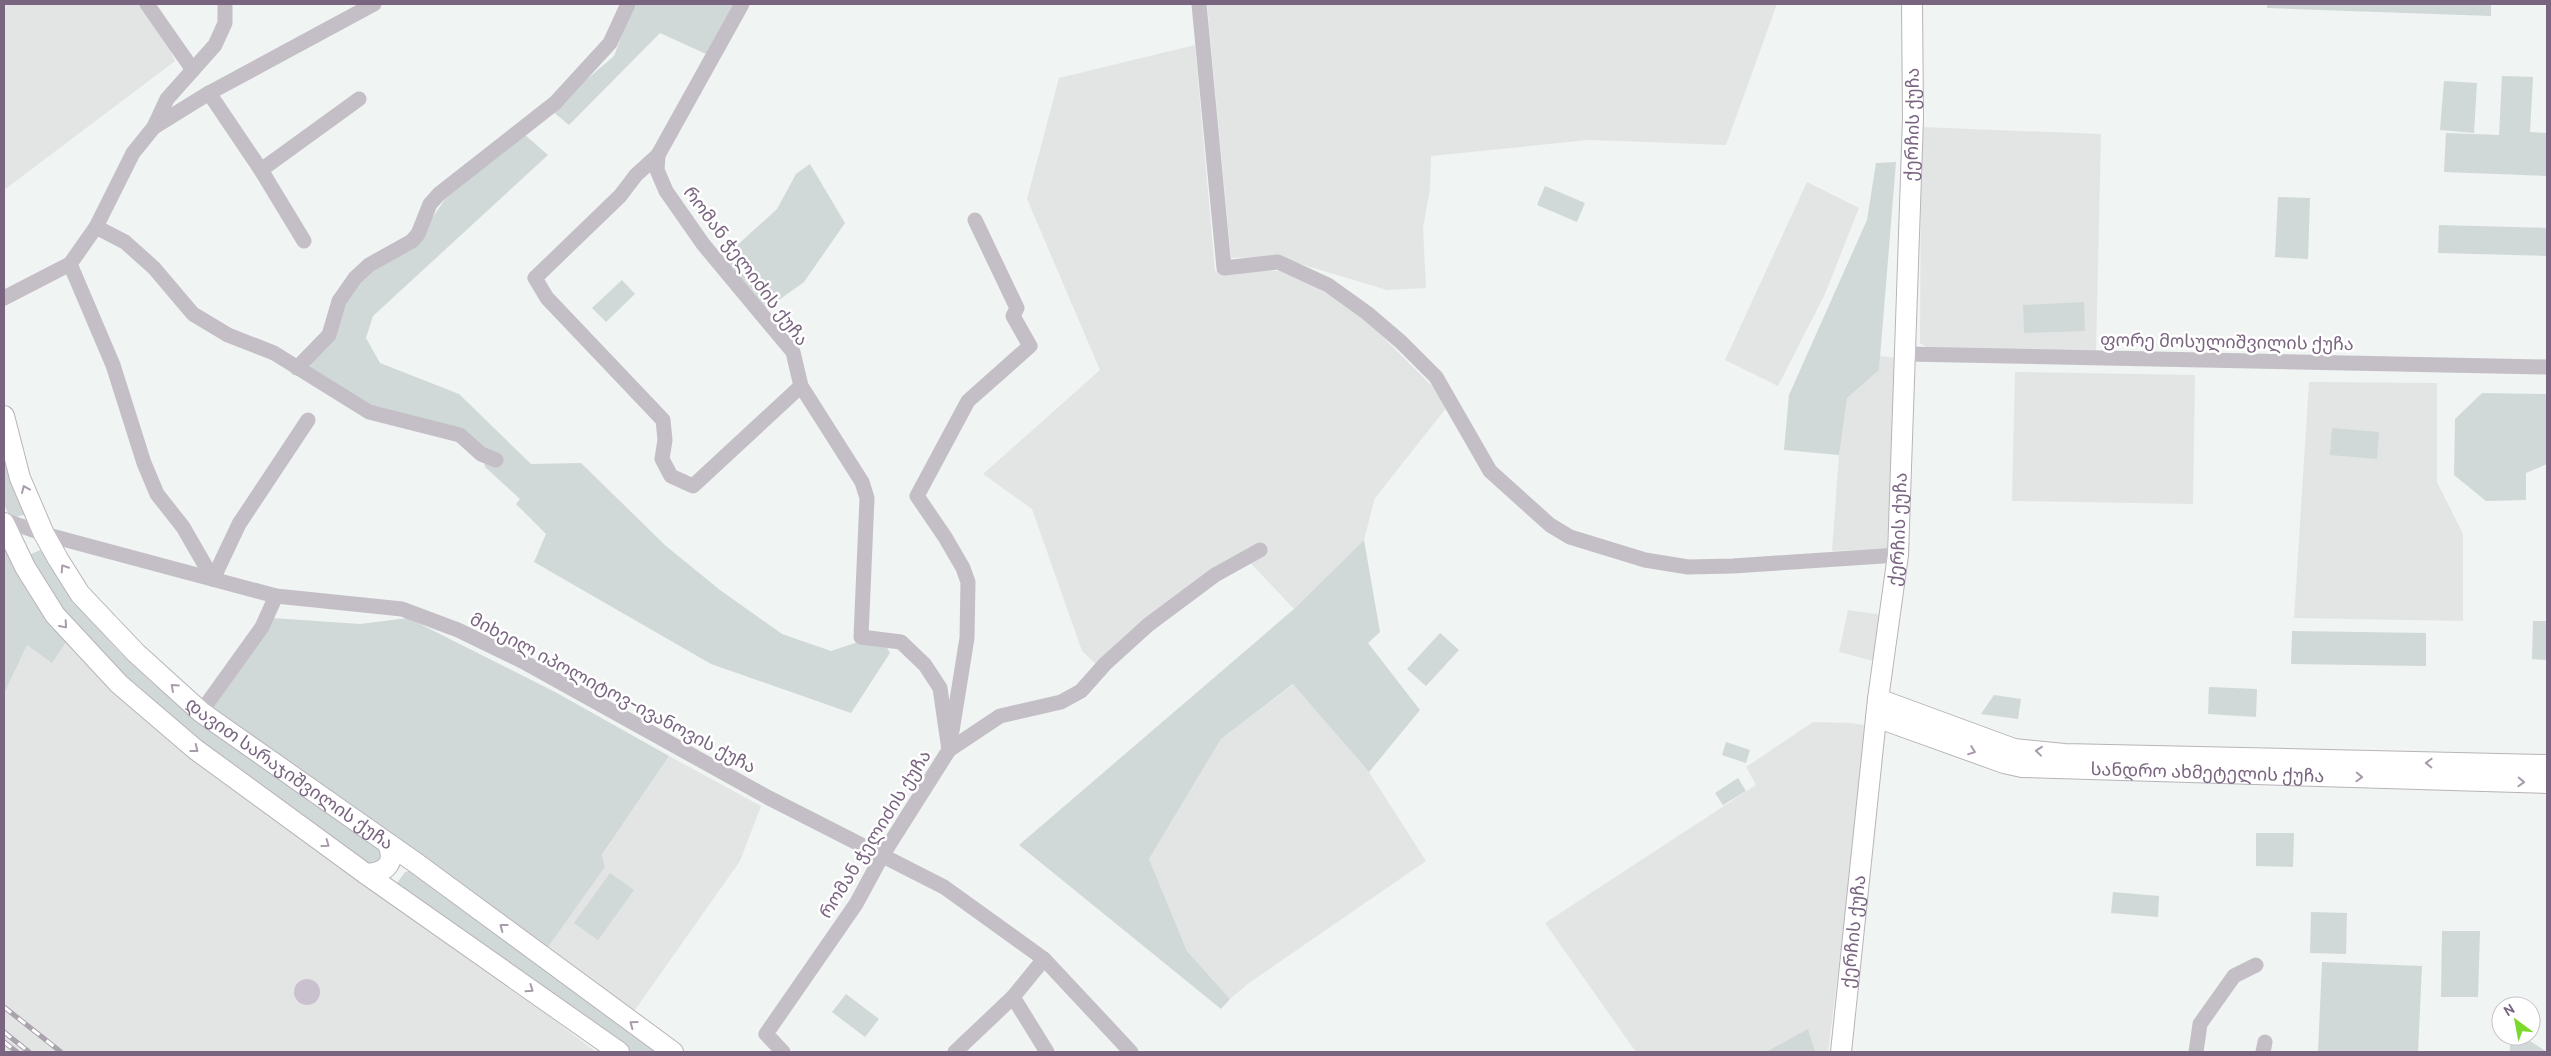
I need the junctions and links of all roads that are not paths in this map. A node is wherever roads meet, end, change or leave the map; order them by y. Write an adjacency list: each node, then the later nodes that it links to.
1 (147, 4): 8 (street)
2 (225, 4): 8 (street)
3 (374, 4): 9 (street)
4 (628, 4): 21 (street)
5 (742, 4): 12 (street)
6 (1199, 4): 30 (street)
7 (1912, 4): 19 (main road, ქერჩის ქუჩა)
8 (193, 70): 11 (street)
9 (209, 93): 11 (street); 13 (street)
10 (359, 100): 13 (street)
11 (154, 127): 15 (street)
12 (658, 155): 22 (street, რომან ჭელიძის ქუჩა); 22 (street)
13 (261, 170): 16 (street)
14 (975, 220): 35 (street)
15 (96, 227): 17 (street); 21 (street)
16 (304, 241)
17 (70, 264): 18 (street); 31 (street)
18 (4, 298)
19 (1906, 354): 20 (street, ფორე მოსულიშვილის ქუჩა); 30 (main road, ქერჩის ქუჩა)
20 (2547, 367)
21 (297, 368): 25 (street)
22 (801, 386): 35 (street, რომან ჭელიძის ქუჩა)
23 (4, 416): 27 (main road, დავით სარაჯიშვილის ქუჩა, one-way to 23)
24 (308, 420): 31 (street)
25 (496, 460)
26 (4, 522): 27 (street, მიხეილ იპოლიტოვ-ივანოვის ქუჩა); 29 (main road, დავით სარაჯიშვილის ქუჩა)
27 (50, 538): 29 (main road); 31 (street, მიხეილ იპოლიტოვ-ივანოვის ქუჩა); 34 (main road, დავით სარაჯიშვილის ქუჩა, one-way to 27)
28 (1260, 550): 35 (street)
29 (20, 556): 42 (main road, დავით სარაჯიშვილის ქუჩა, one-way to 42)
30 (1898, 556): 33 (main road, ქერჩის ქუჩა)
31 (213, 579): 32 (street, მიხეილ იპოლიტოვ-ივანოვის ქუჩა)
32 (276, 596): 34 (street); 40 (street, მიხეილ იპოლიტოვ-ივანოვის ქუჩა)
33 (1877, 708): 37 (main road, სანდრო ახმეტელის ქუჩა); 53 (main road, ქერჩის ქუჩა)
34 (201, 712): 39 (main road, დავით სარაჯიშვილის ქუჩა)
35 (949, 750): 40 (street, რომან ჭელიძის ქუჩა)
36 (2547, 766): 37 (main road, სანდრო ახმეტელის ქუჩა)
37 (2452, 772): 38 (main road, სანდრო ახმეტელის ქუჩა, one-way to 38)
38 (2547, 783)
39 (388, 844): 41 (main road, დავით სარაჯიშვილის ქუჩა); 42 (main road)
40 (882, 856): 44 (street, მიხეილ იპოლიტოვ-ივანოვის ქუჩა); 49 (street, რომან ჭელიძის ქუჩა)
41 (416, 863): 43 (main road); 48 (main road, დავით სარაჯიშვილის ქუჩა, one-way to 41)
42 (366, 874): 43 (main road, დავით სარაჯიშვილის ქუჩა)
43 (390, 891): 47 (main road, დავით სარაჯიშვილის ქუჩა, one-way to 47)
44 (1044, 959): 46 (street); 52 (street, მიხეილ იპოლიტოვ-ივანოვის ქუჩა)
45 (2256, 965): 54 (street)
46 (1012, 997): 50 (street); 51 (street)
47 (619, 1052)
48 (673, 1052)
49 (783, 1052)
50 (955, 1052)
51 (1047, 1052)
52 (1131, 1052)
53 (1841, 1052)
54 (2196, 1052)

